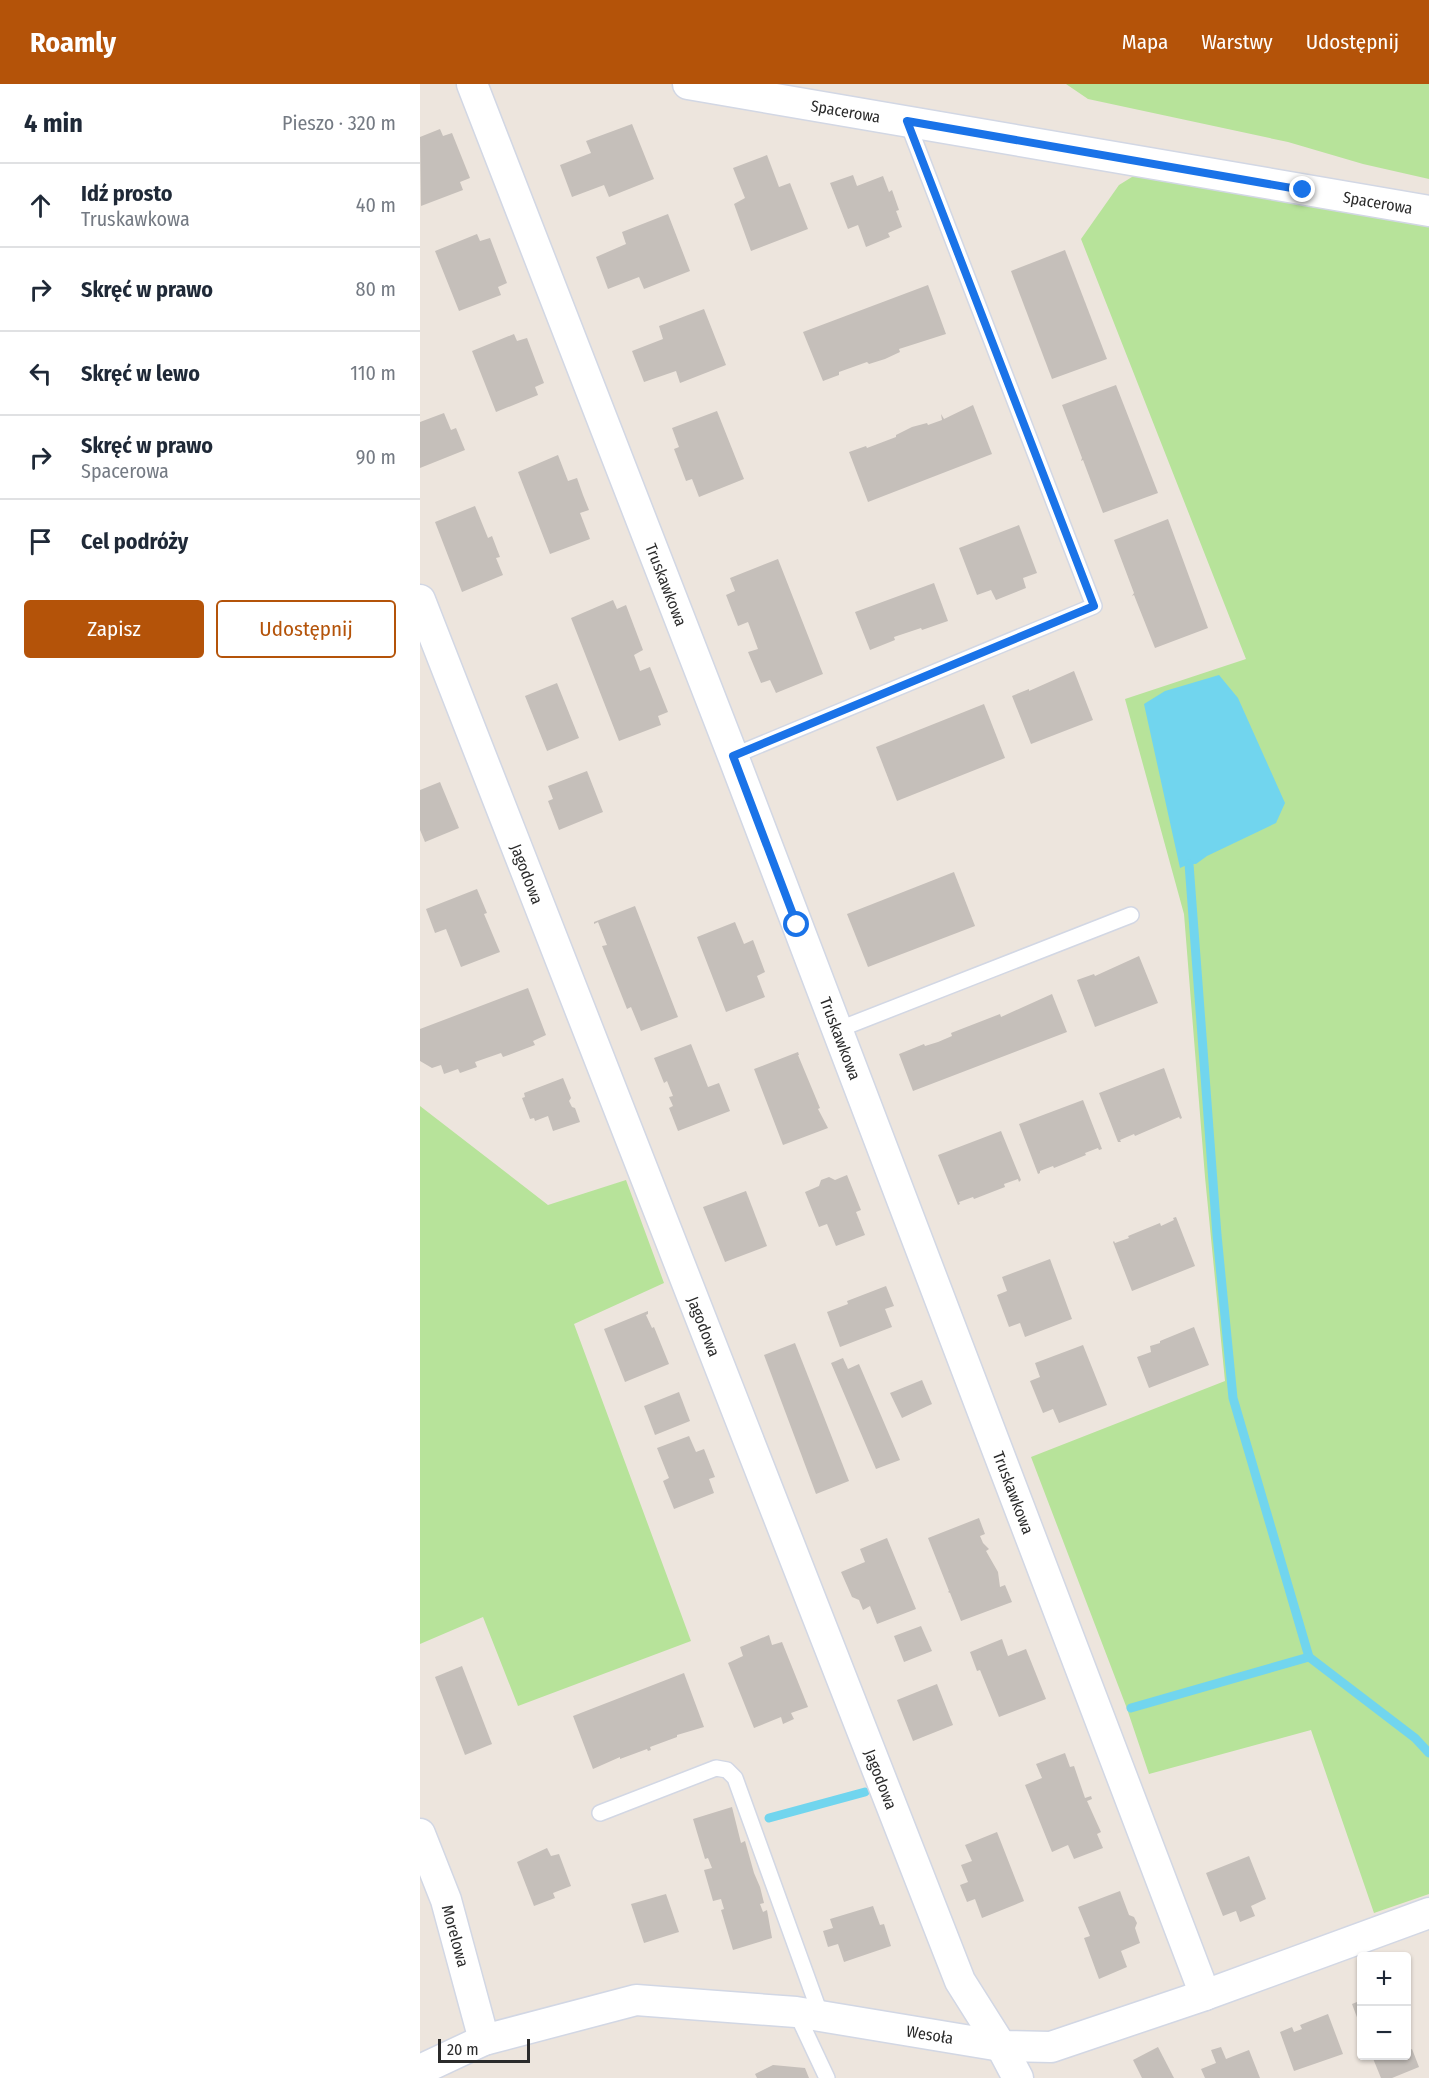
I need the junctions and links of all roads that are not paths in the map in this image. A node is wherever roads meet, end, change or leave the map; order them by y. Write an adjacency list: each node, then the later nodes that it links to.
1 (472, 84): 6 (street, Truskawkowa)
2 (688, 84): 3 (street, Spacerowa)
3 (907, 121): 4 (street, Spacerowa); 6 (lane)
4 (1429, 211)
5 (420, 600): 15 (street, Jagodowa)
6 (733, 756): 8 (street, Truskawkowa)
7 (1131, 915): 8 (lane)
8 (837, 1030): 12 (street, Truskawkowa)
9 (600, 1813): 13 (lane)
10 (420, 1834): 14 (street, Morelowa)
11 (1429, 1913): 12 (street, Wesoła)
12 (1205, 1995): 15 (street, Wesoła)
13 (808, 2014): 14 (street, Wesoła); 15 (street, Wesoła); 17 (lane)
14 (484, 2040): 16 (street, Wesoła)
15 (1001, 2046): 18 (street, Jagodowa)
16 (420, 2070)
17 (827, 2078)
18 (1018, 2078)

